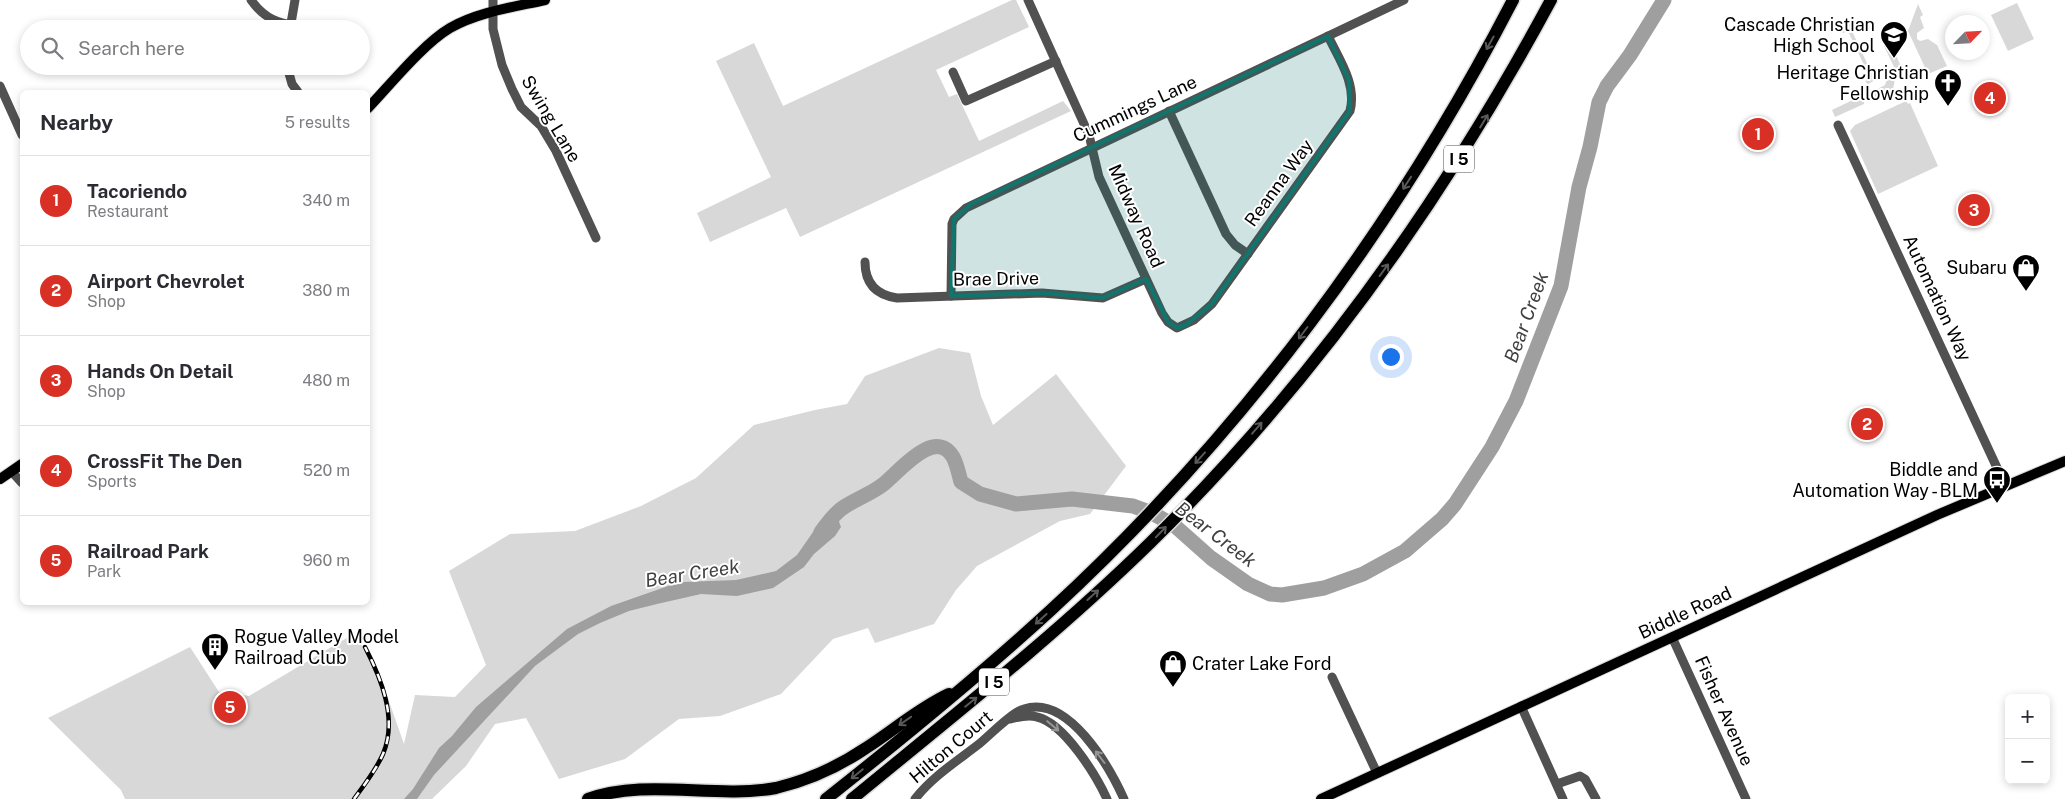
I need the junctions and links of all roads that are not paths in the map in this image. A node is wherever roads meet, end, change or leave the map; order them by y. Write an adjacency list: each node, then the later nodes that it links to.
1 (251, 0): 10 (street)
2 (295, 0): 11 (street)
3 (493, 0): 9 (street, Swing Lane)
4 (545, 0): 9 (main road)
5 (1028, 0): 13 (street, Midway Road)
6 (1404, 0): 12 (street, Cummings Lane)
7 (1513, 0): 37 (highway, I 5, one-way to 37)
8 (1552, 0): 44 (highway, I 5, one-way to 8)
9 (493, 12): 18 (main road); 23 (street, Swing Lane)
10 (273, 20)
11 (291, 20)
12 (1328, 36): 19 (street, Cummings Lane); 24 (street, Reanna Way)
13 (1056, 61): 14 (street); 22 (street, Midway Road)
14 (953, 72)
15 (290, 75): 17 (street)
16 (0, 86): 21 (street)
17 (296, 90)
18 (370, 106)
19 (1169, 111): 22 (street, Cummings Lane); 24 (street)
20 (1838, 125): 34 (street, Automation Way)
21 (20, 131)
22 (1092, 147): 26 (street, Midway Road); 27 (street, Cummings Lane)
23 (596, 238)
24 (1248, 254): 28 (street, Reanna Way)
25 (866, 262): 27 (street, Brae Drive)
26 (1146, 279): 27 (street, Brae Drive); 28 (street, Midway Road)
27 (951, 296)
28 (1177, 328)
29 (2065, 461): 34 (main road, Biddle Road)
30 (20, 466): 31 (main road)
31 (12, 472): 32 (main road); 33 (street)
32 (0, 479)
33 (20, 481)
34 (2006, 485): 35 (main road, Biddle Road)
35 (1672, 637): 38 (main road, Biddle Road); 51 (street, Fisher Avenue)
36 (1332, 677): 40 (street)
37 (963, 688): 42 (highway, one-way to 42); 43 (highway, I 5, one-way to 43)
38 (1521, 706): 40 (main road, Biddle Road); 41 (street)
39 (1008, 720): 45 (street, Hilton Court); 46 (street, Hilton Court, one-way to 46); 47 (street, Hilton Court, one-way to 39)
40 (1377, 773): 48 (main road, Biddle Road)
41 (1557, 784): 49 (street); 50 (street)
42 (588, 799)
43 (826, 799)
44 (852, 799)
45 (915, 799)
46 (1107, 799)
47 (1124, 799)
48 (1322, 799)
49 (1564, 799)
50 (1596, 799)
51 (1746, 799)

